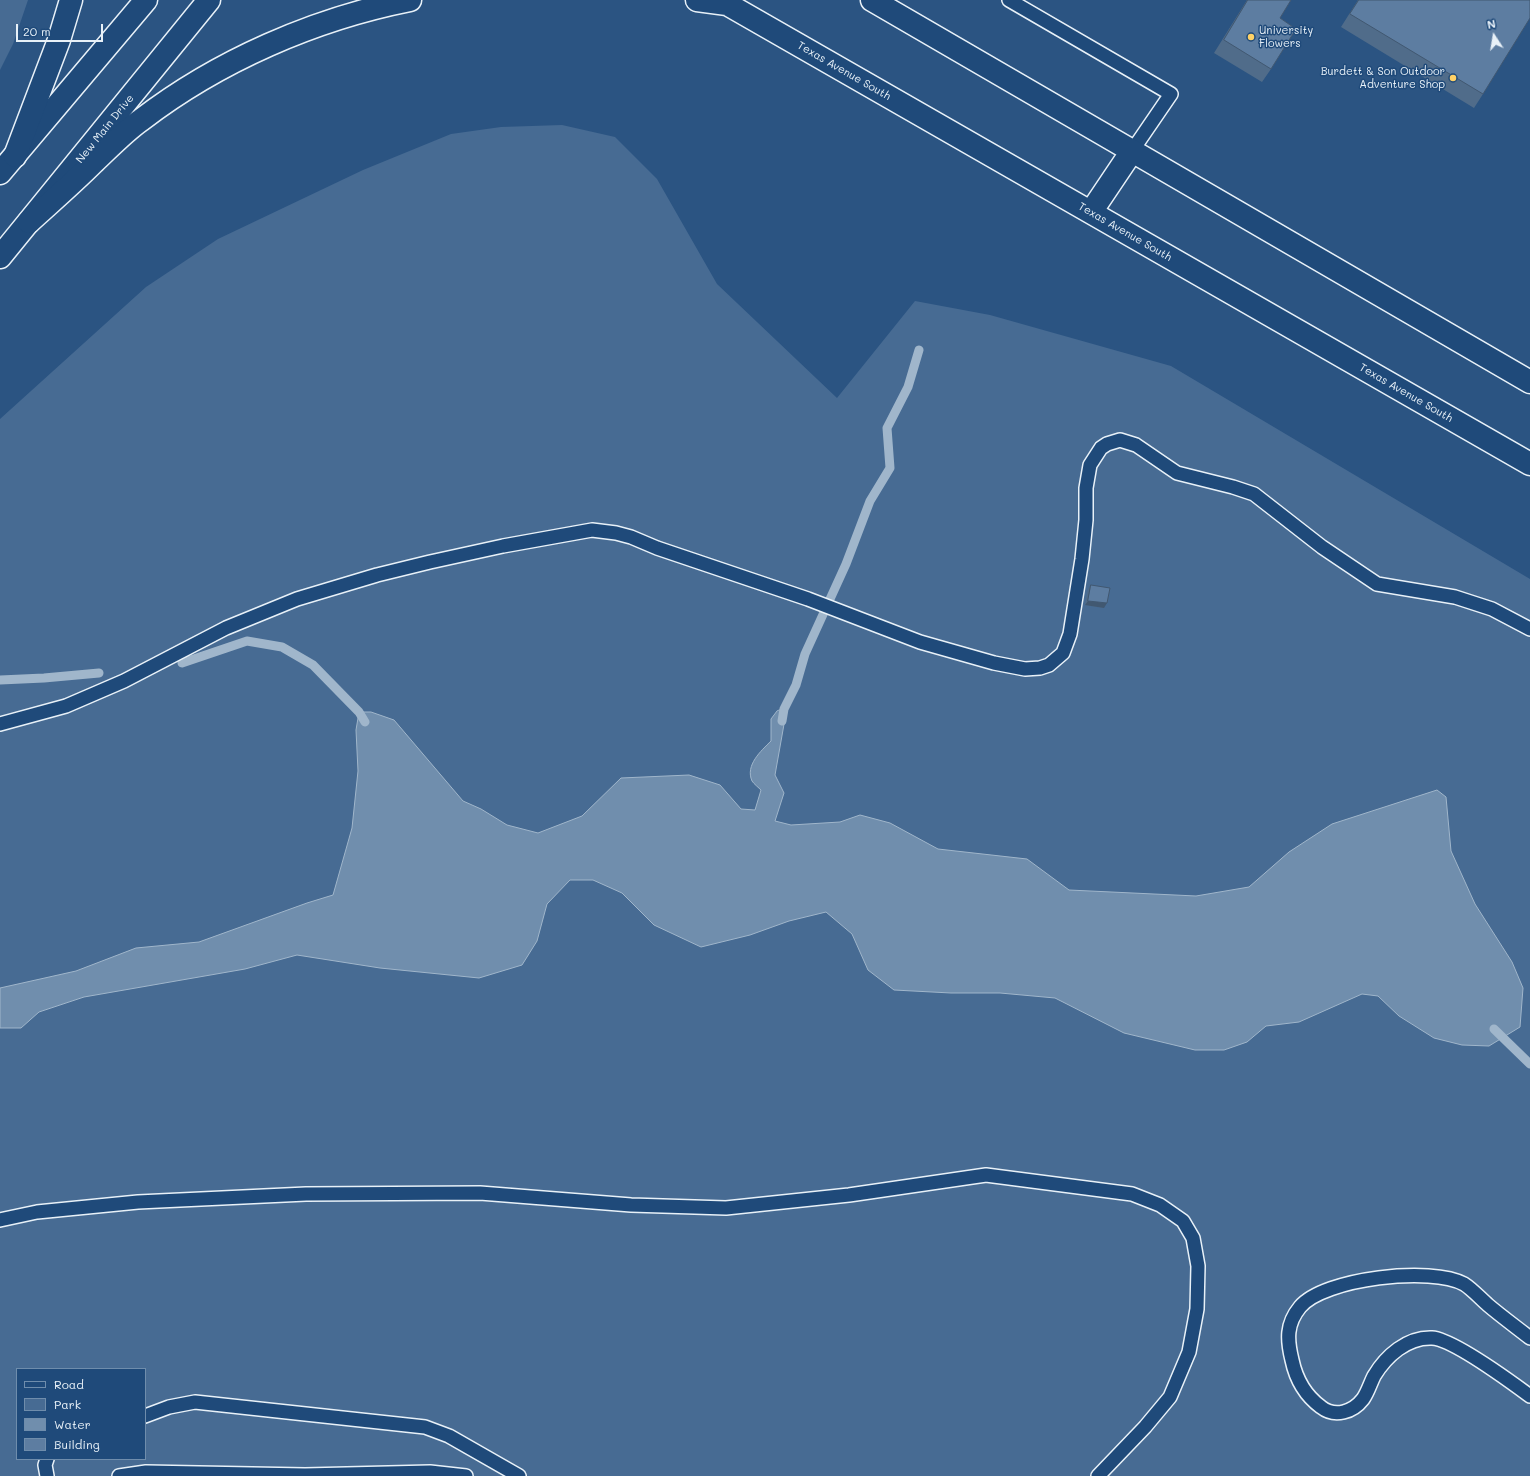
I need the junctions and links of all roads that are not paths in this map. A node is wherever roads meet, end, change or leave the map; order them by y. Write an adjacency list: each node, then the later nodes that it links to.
1 (70, 0): 10 (main road)
2 (146, 0): 10 (main road)
3 (209, 0): 13 (main road, New Main Drive)
4 (410, 0): 13 (main road)
5 (697, 0): 8 (main road)
6 (872, 0): 9 (main road)
7 (1009, 0): 9 (lane)
8 (723, 2): 12 (main road, Texas Avenue South)
9 (1132, 151): 12 (main road); 15 (main road)
10 (15, 156): 11 (main road)
11 (0, 174)
12 (1091, 212): 16 (main road, Texas Avenue South)
13 (30, 222): 14 (main road, New Main Drive)
14 (0, 257)
15 (1530, 382)
16 (1530, 464)
17 (1530, 629): 18 (lane)
18 (0, 724)
19 (0, 1220): 28 (lane)
20 (1530, 1338): 21 (lane)
21 (1530, 1396)
22 (146, 1416): 27 (lane)
23 (47, 1460): 24 (lane)
24 (47, 1476)
25 (118, 1476): 26 (lane)
26 (466, 1476)
27 (519, 1476)
28 (1098, 1476)

